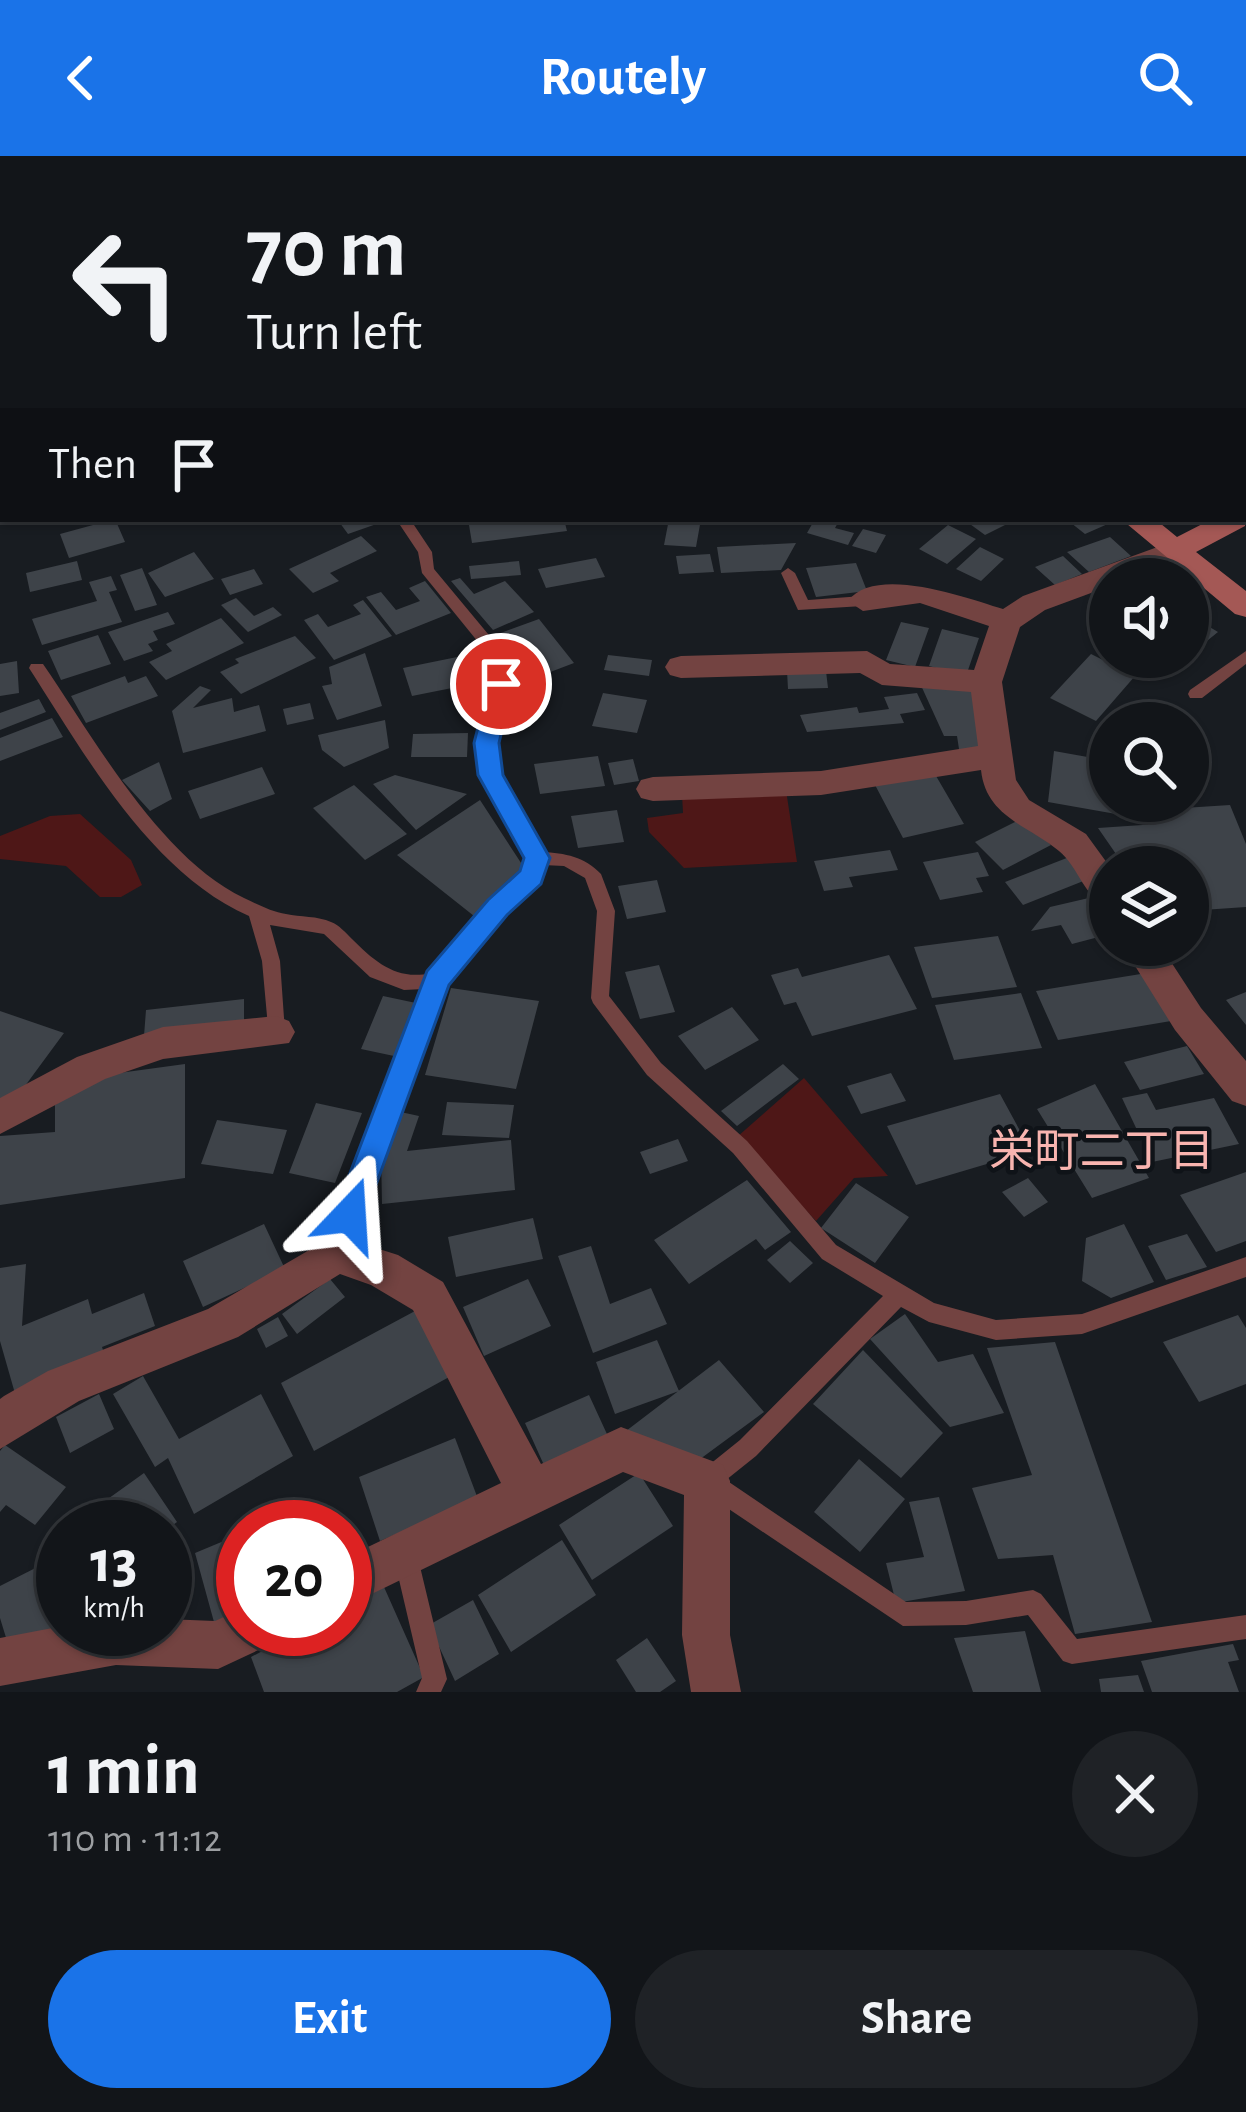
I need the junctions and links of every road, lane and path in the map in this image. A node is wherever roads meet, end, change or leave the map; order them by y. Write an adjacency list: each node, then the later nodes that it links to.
1 (405, 522): 16 (lane)
2 (1140, 522): 4 (main road)
3 (1229, 522): 4 (main road)
4 (1174, 551): 7 (main road); 8 (street)
5 (788, 573): 6 (lane)
6 (863, 601): 8 (street)
7 (1246, 607)
8 (1006, 621): 12 (street)
9 (1246, 656): 13 (lane)
10 (681, 667): 12 (street)
11 (37, 668): 18 (lane)
12 (986, 682): 14 (street)
13 (1196, 694)
14 (993, 758): 15 (street); 17 (street)
15 (653, 789)
16 (537, 858): 20 (lane); 26 (lane)
17 (1089, 864)
18 (257, 912): 20 (lane); 21 (lane)
19 (1154, 966): 22 (street)
20 (436, 979): 24 (lane)
21 (276, 1032): 23 (street)
22 (1246, 1090)
23 (0, 1117)
24 (335, 1254): 27 (street); 29 (street)
25 (1246, 1267): 26 (lane)
26 (897, 1296): 28 (lane)
27 (0, 1427)
28 (707, 1481): 29 (street); 32 (lane); 36 (street)
29 (530, 1493): 30 (street)
30 (405, 1554): 31 (street); 35 (lane)
31 (372, 1570)
32 (1246, 1627)
33 (216, 1645): 34 (street)
34 (0, 1663)
35 (428, 1692)
36 (716, 1692)

